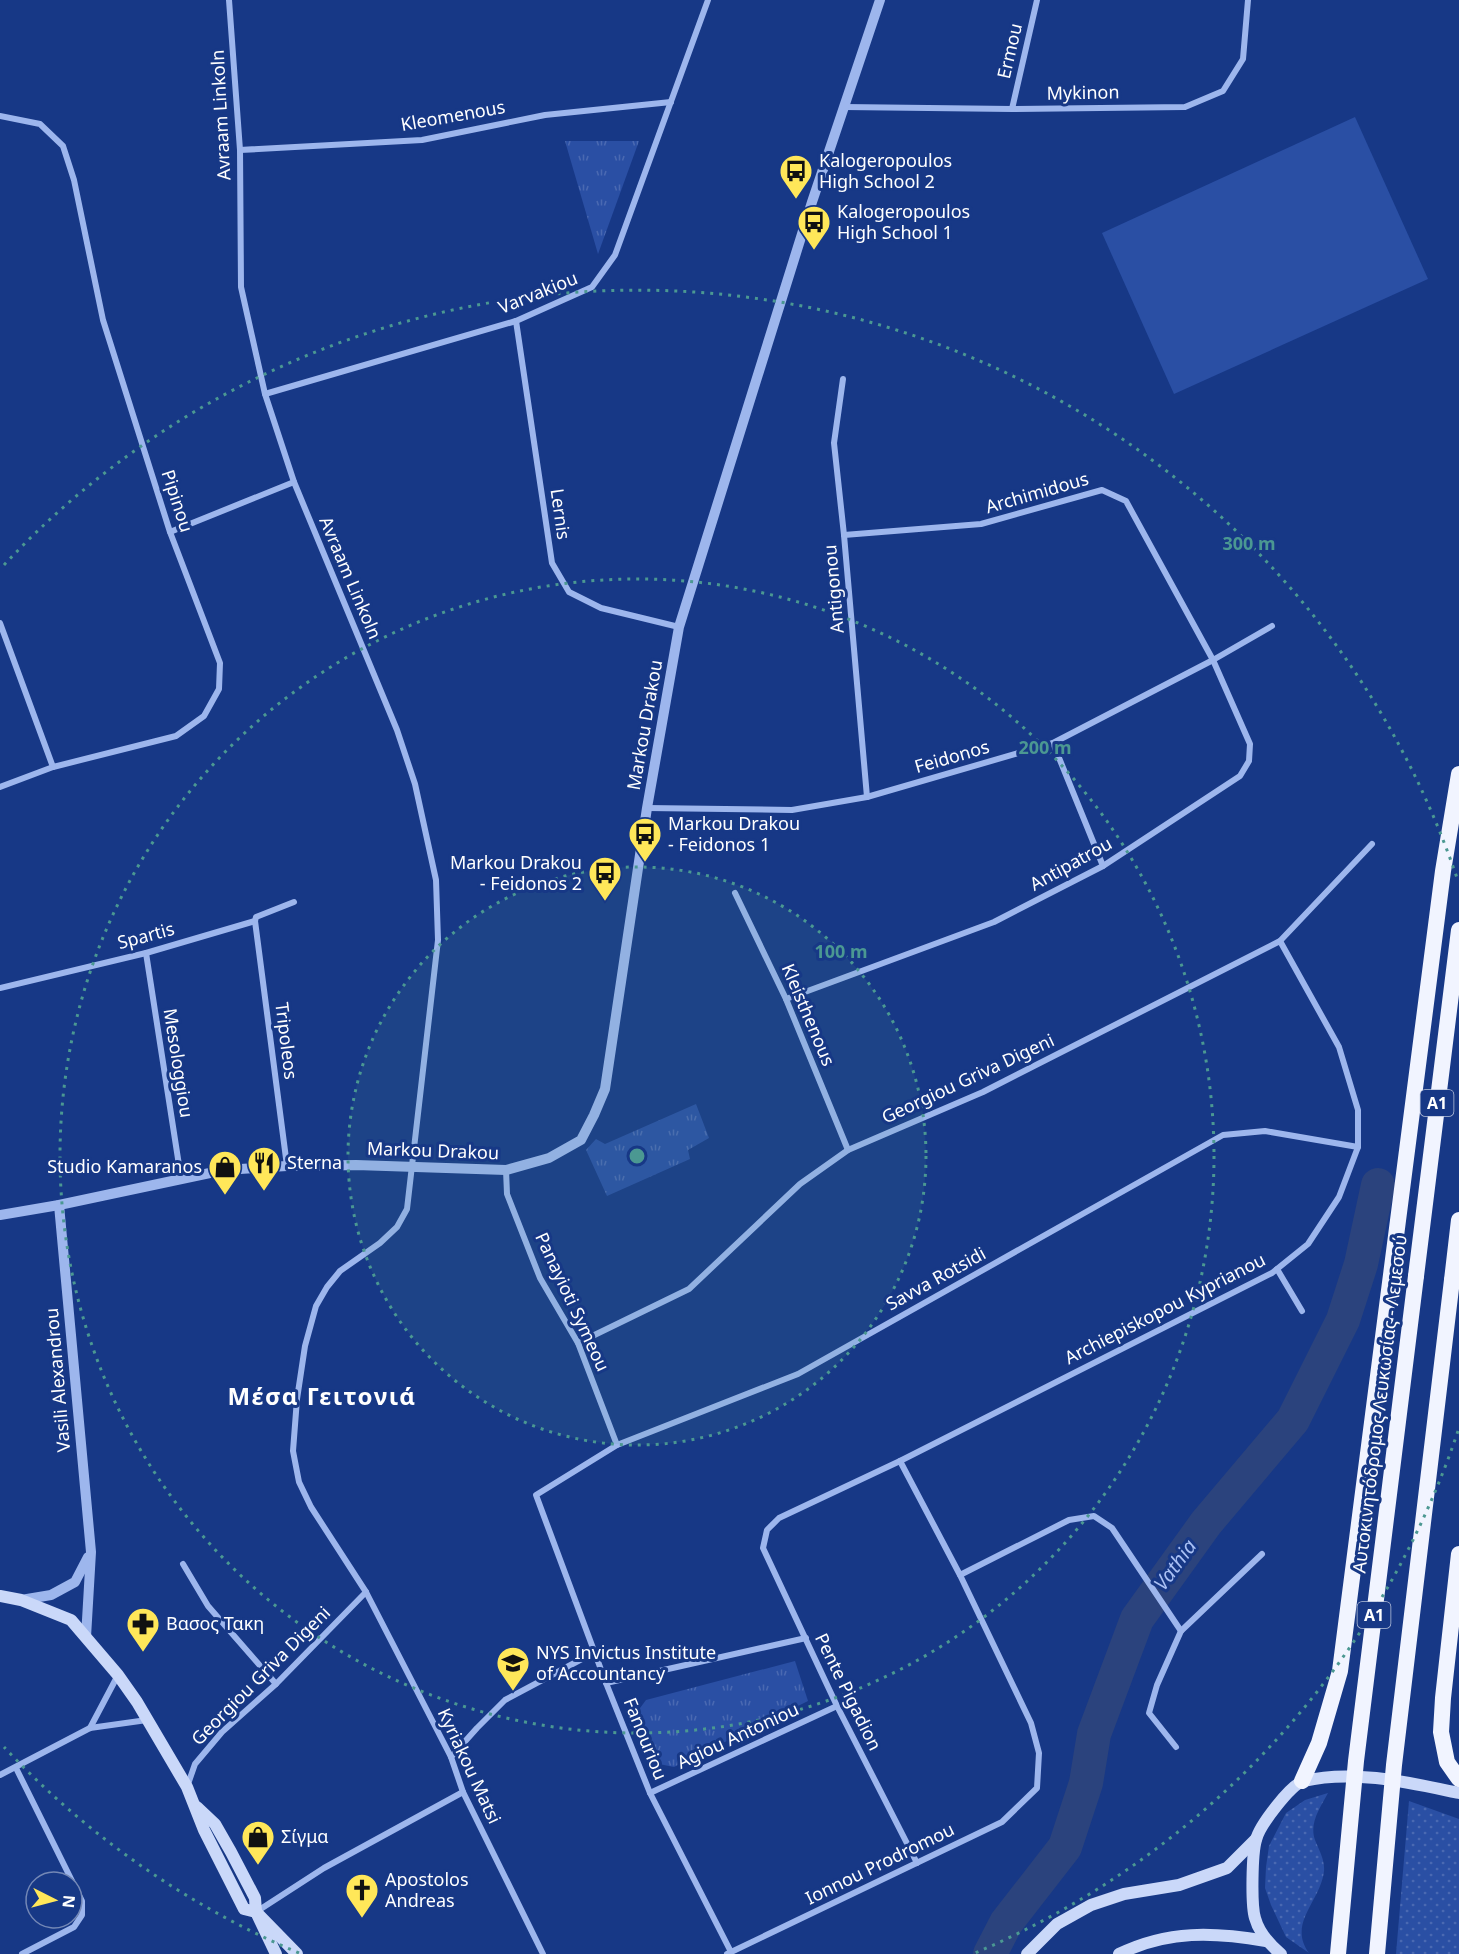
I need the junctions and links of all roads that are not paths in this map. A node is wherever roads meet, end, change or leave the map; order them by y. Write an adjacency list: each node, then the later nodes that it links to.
1 (229, 0): 10 (street, Avraam Linkoln)
2 (708, 0): 6 (street, Varvakiou)
3 (880, 0): 7 (street, Markou Drakou)
4 (1037, 0): 8 (street, Ermou)
5 (1248, 0): 8 (street, Mykinon)
6 (670, 102): 10 (street, Kleomenous); 11 (street, Varvakiou)
7 (844, 107): 8 (street, Mykinon); 19 (street, Markou Drakou)
8 (1012, 109)
9 (2, 116): 15 (street, Pipinou)
10 (240, 150): 13 (street, Avraam Linkoln)
11 (516, 321): 13 (street, Varvakiou); 19 (street, Lernis)
12 (843, 379): 16 (street, Antigonou)
13 (265, 394): 14 (street, Avraam Linkoln)
14 (294, 482): 15 (street); 40 (street, Avraam Linkoln)
15 (170, 531): 22 (street, Pipinou)
16 (844, 535): 20 (street, Archimidous); 25 (street, Antigonou)
17 (0, 623): 22 (street)
18 (1272, 626): 20 (street, Feidonos)
19 (679, 627): 26 (street, Markou Drakou)
20 (1213, 660): 21 (street, Feidonos); 28 (street, Antipatrou)
21 (1053, 743): 25 (street, Feidonos); 28 (street)
22 (53, 767): 24 (street, Pipinou)
23 (1459, 774): 76 (highway)
24 (0, 787)
25 (867, 797): 26 (street, Feidonos)
26 (646, 808): 41 (street, Markou Drakou)
27 (1372, 844): 33 (street, Georgiou Griva Digeni)
28 (1103, 866): 36 (street, Antipatrou)
29 (735, 893): 36 (street, Kleisthenous)
30 (294, 902): 31 (street, Spartis)
31 (255, 921): 34 (street, Spartis); 39 (street, Tripoleos)
32 (1459, 930): 93 (highway, Αυτοκινητόδρομος Λευκωσίας - Λεμεσού / A1, bridge)
33 (1280, 941): 37 (street, Archiepiskopou Kyprianou); 38 (street, Georgiou Griva Digeni)
34 (146, 953): 35 (street, Spartis); 42 (street, Mesologgiou)
35 (0, 988)
36 (786, 999): 38 (street, Kleisthenous)
37 (1358, 1147): 46 (street, Archiepiskopou Kyprianou); 49 (street, Savva Rotsidi)
38 (848, 1150): 48 (street, Georgiou Griva Digeni)
39 (287, 1166): 40 (street, Markou Drakou); 42 (street, Markou Drakou)
40 (413, 1166): 41 (street, Markou Drakou); 58 (street, Avraam Linkoln)
41 (506, 1170): 48 (street, Panayioti Symeou)
42 (181, 1178): 43 (street, Markou Drakou)
43 (58, 1205): 44 (street, Markou Drakou); 53 (street, Vasili Alexandrou)
44 (0, 1215)
45 (1459, 1220): 94 (highway, A1, bridge)
46 (1277, 1269): 47 (street); 50 (street, Archiepiskopou Kyprianou)
47 (1302, 1311)
48 (578, 1343): 49 (street, Panayioti Symeou)
49 (617, 1445): 51 (street, Savva Rotsidi)
50 (900, 1461): 52 (street, Archiepiskopou Kyprianou); 57 (street)
51 (536, 1495): 64 (street, Fanouriou)
52 (767, 1530): 63 (street, Pente Pigadion)
53 (91, 1552): 60 (street); 62 (street, Vasili Alexandrou)
54 (1262, 1554): 61 (street)
55 (1459, 1554): 75 (highway)
56 (183, 1564): 67 (street)
57 (960, 1575): 61 (street); 82 (street, Ionnou Prodromou)
58 (366, 1592): 67 (street, Georgiou Griva Digeni); 72 (street, Kyriakou Matsi)
59 (0, 1596): 60 (main road)
60 (21, 1600): 62 (main road)
61 (1181, 1631): 71 (street)
62 (86, 1636): 65 (main road)
63 (806, 1638): 66 (street); 68 (street, Pente Pigadion)
64 (595, 1652): 66 (street, Fanouriou); 72 (street)
65 (118, 1675): 69 (main road); 70 (street)
66 (606, 1683): 79 (street, Fanouriou)
67 (276, 1684): 77 (street, Georgiou Griva Digeni)
68 (837, 1706): 79 (street, Agiou Antoniou); 82 (street, Pente Pigadion)
69 (147, 1720): 70 (street); 77 (main road)
70 (90, 1728): 73 (street)
71 (1176, 1747)
72 (451, 1756): 78 (street, Kyriakou Matsi)
73 (16, 1768): 74 (street); 86 (street)
74 (0, 1775)
75 (1459, 1779)
76 (1302, 1781): 80 (main road); 81 (main road)
77 (187, 1787): 83 (main road)
78 (463, 1792): 83 (street); 89 (street, Kyriakou Matsi)
79 (651, 1793): 85 (street, Fanouriou)
80 (1459, 1793)
81 (1256, 1839): 84 (main road); 90 (main road)
82 (917, 1863): 85 (street, Ionnou Prodromou)
83 (256, 1912): 87 (main road); 88 (main road)
84 (1266, 1941): 91 (main road); 92 (main road)
85 (729, 1953)
86 (22, 1954)
87 (276, 1954)
88 (297, 1954)
89 (543, 1954)
90 (1027, 1954)
91 (1119, 1954)
92 (1281, 1954)
93 (1338, 1954)
94 (1377, 1954)

